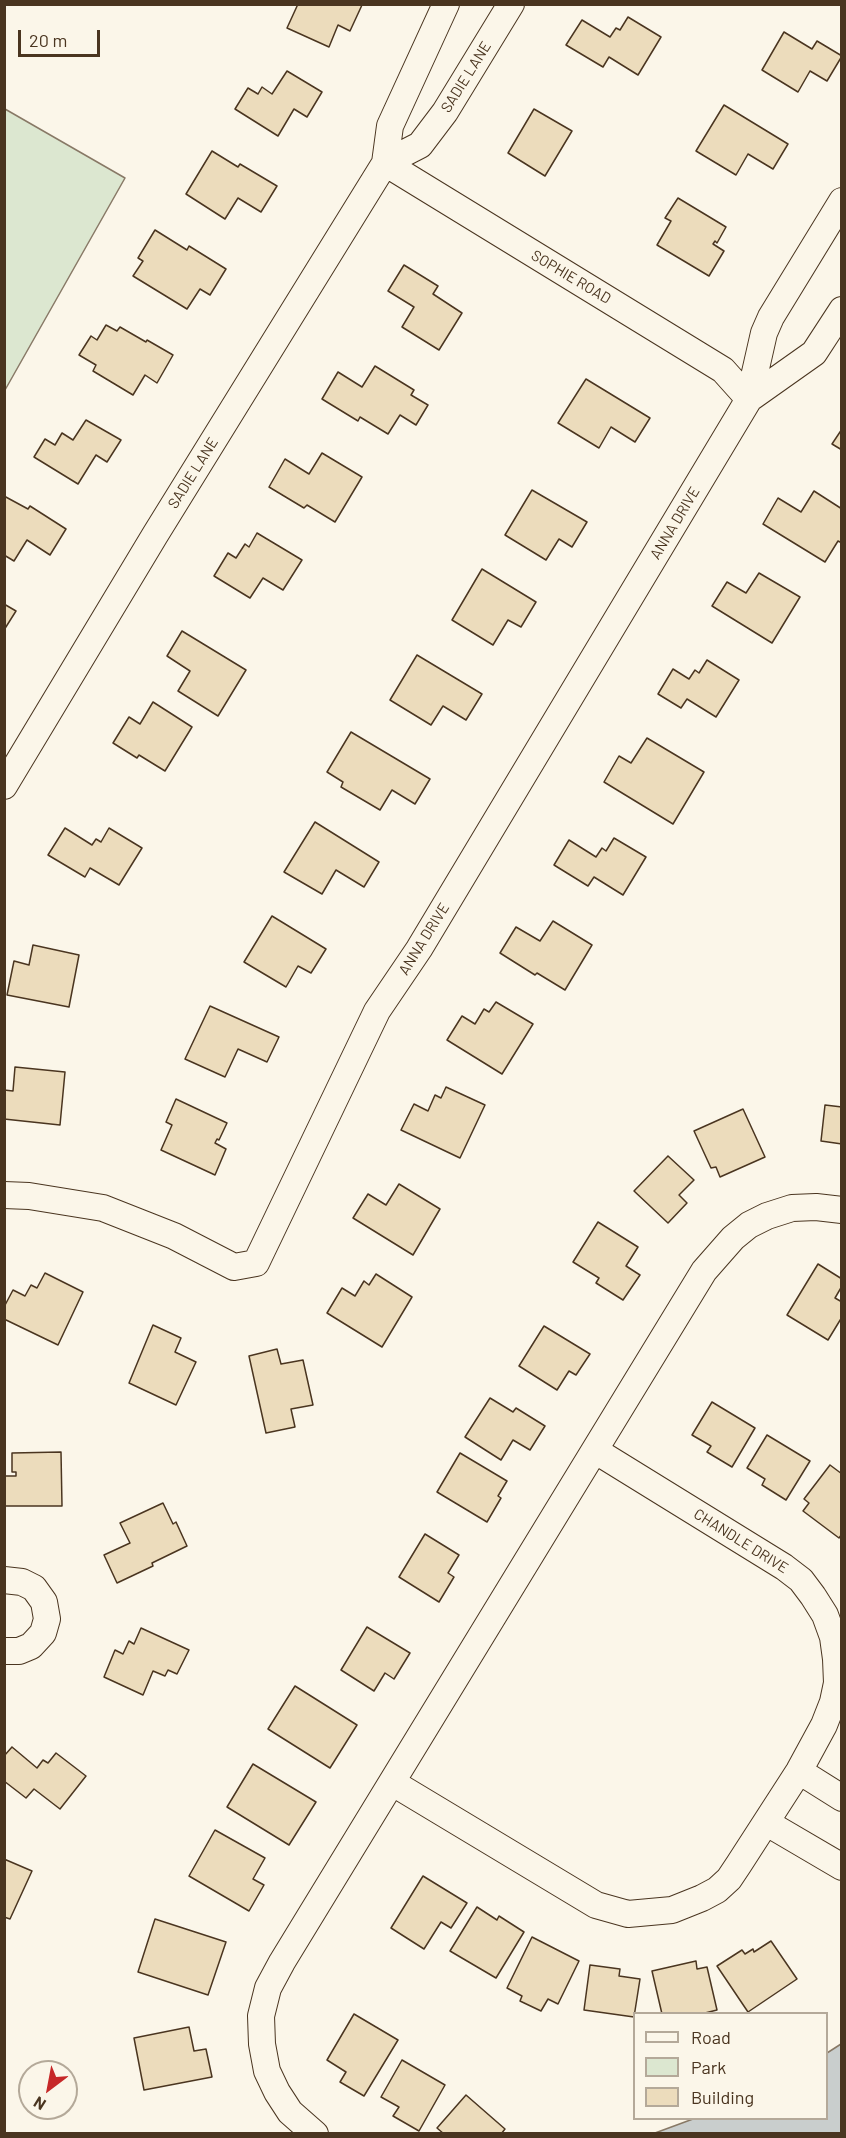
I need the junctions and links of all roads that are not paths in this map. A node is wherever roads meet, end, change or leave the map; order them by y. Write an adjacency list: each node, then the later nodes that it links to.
1 (446, 4): 3 (street, SADIE LANE)
2 (511, 4): 3 (street, SADIE LANE)
3 (385, 163): 6 (street, SOPHIE ROAD); 7 (street, SADIE LANE)
4 (842, 201): 6 (street, ANNA DRIVE)
5 (842, 310): 6 (street, ANNA DRIVE)
6 (750, 399): 8 (street, ANNA DRIVE)
7 (4, 786)
8 (4, 1195)
9 (842, 1210): 10 (street)
10 (596, 1451): 13 (street, CHANDLE DRIVE); 14 (street)
11 (4, 1580): 12 (street)
12 (4, 1652)
13 (799, 1771): 15 (street); 16 (street, CHANDLE DRIVE)
14 (393, 1783): 16 (street, CHANDLE DRIVE); 18 (street)
15 (842, 1798)
16 (767, 1823): 17 (street)
17 (842, 1867)
18 (315, 2133)

